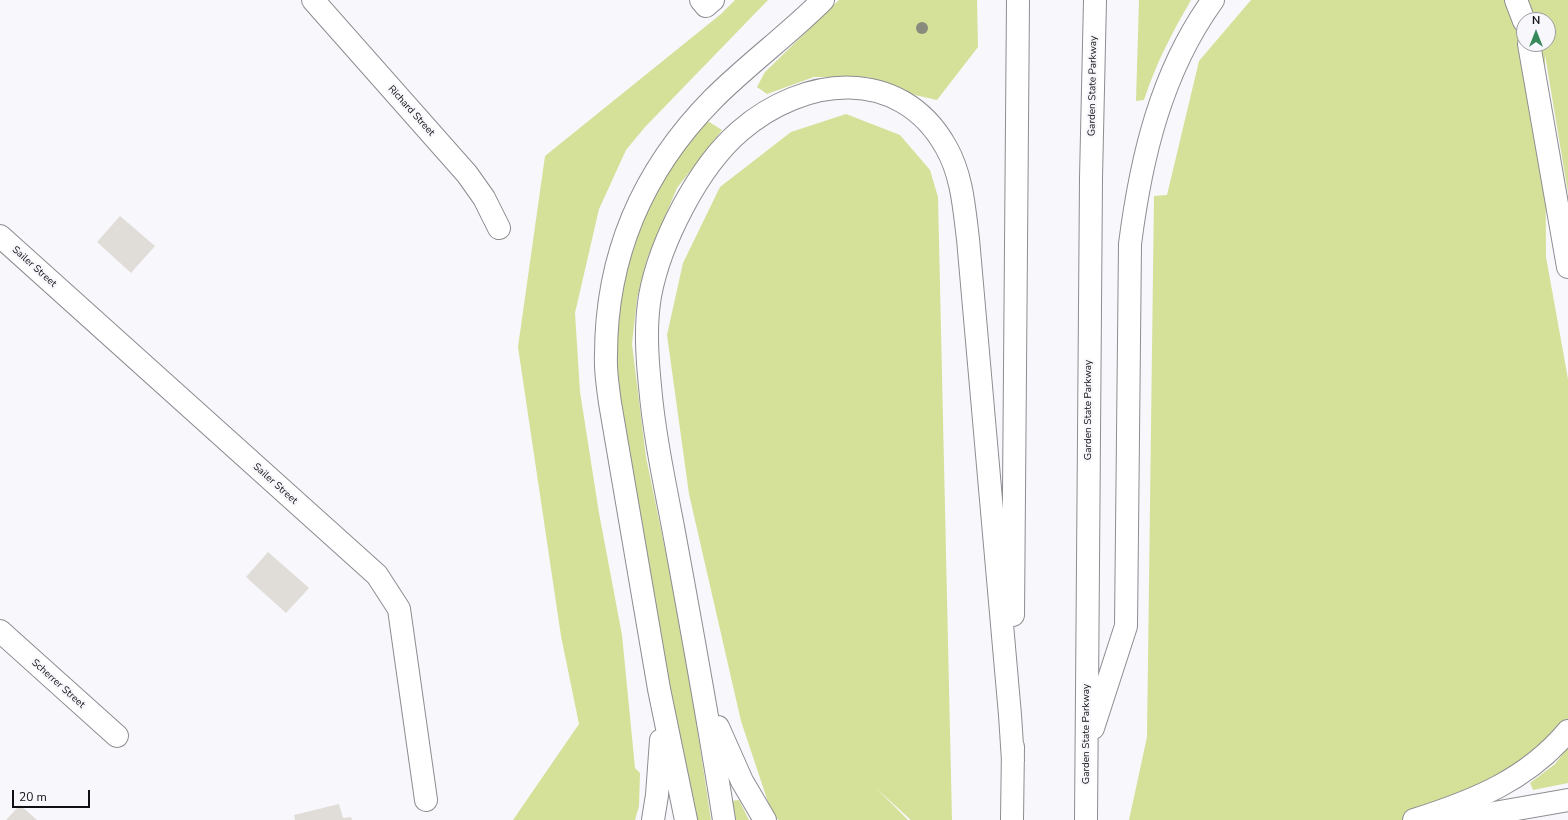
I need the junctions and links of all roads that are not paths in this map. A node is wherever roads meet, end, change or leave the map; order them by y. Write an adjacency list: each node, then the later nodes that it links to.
1 (313, 0): 9 (main road, Richard Street)
2 (823, 0): 14 (main road)
3 (1018, 0): 18 (main road)
4 (1095, 0): 17 (main road, Garden State Parkway)
5 (1212, 0): 17 (main road)
6 (1516, 0): 7 (main road)
7 (1520, 12)
8 (1530, 52): 11 (main road)
9 (499, 228)
10 (0, 236): 19 (main road, Sailer Street)
11 (1568, 268)
12 (0, 632): 16 (main road, Scherrer Street)
13 (698, 665): 18 (main road); 23 (main road); 24 (main road)
14 (659, 689): 21 (main road); 22 (main road)
15 (1568, 731): 27 (main road)
16 (117, 736)
17 (1086, 748): 26 (main road, Garden State Parkway)
18 (1013, 761): 25 (main road)
19 (426, 800)
20 (1568, 800): 28 (main road)
21 (653, 820)
22 (686, 820)
23 (724, 820)
24 (765, 820)
25 (1012, 820)
26 (1086, 820)
27 (1414, 820)
28 (1454, 820)

